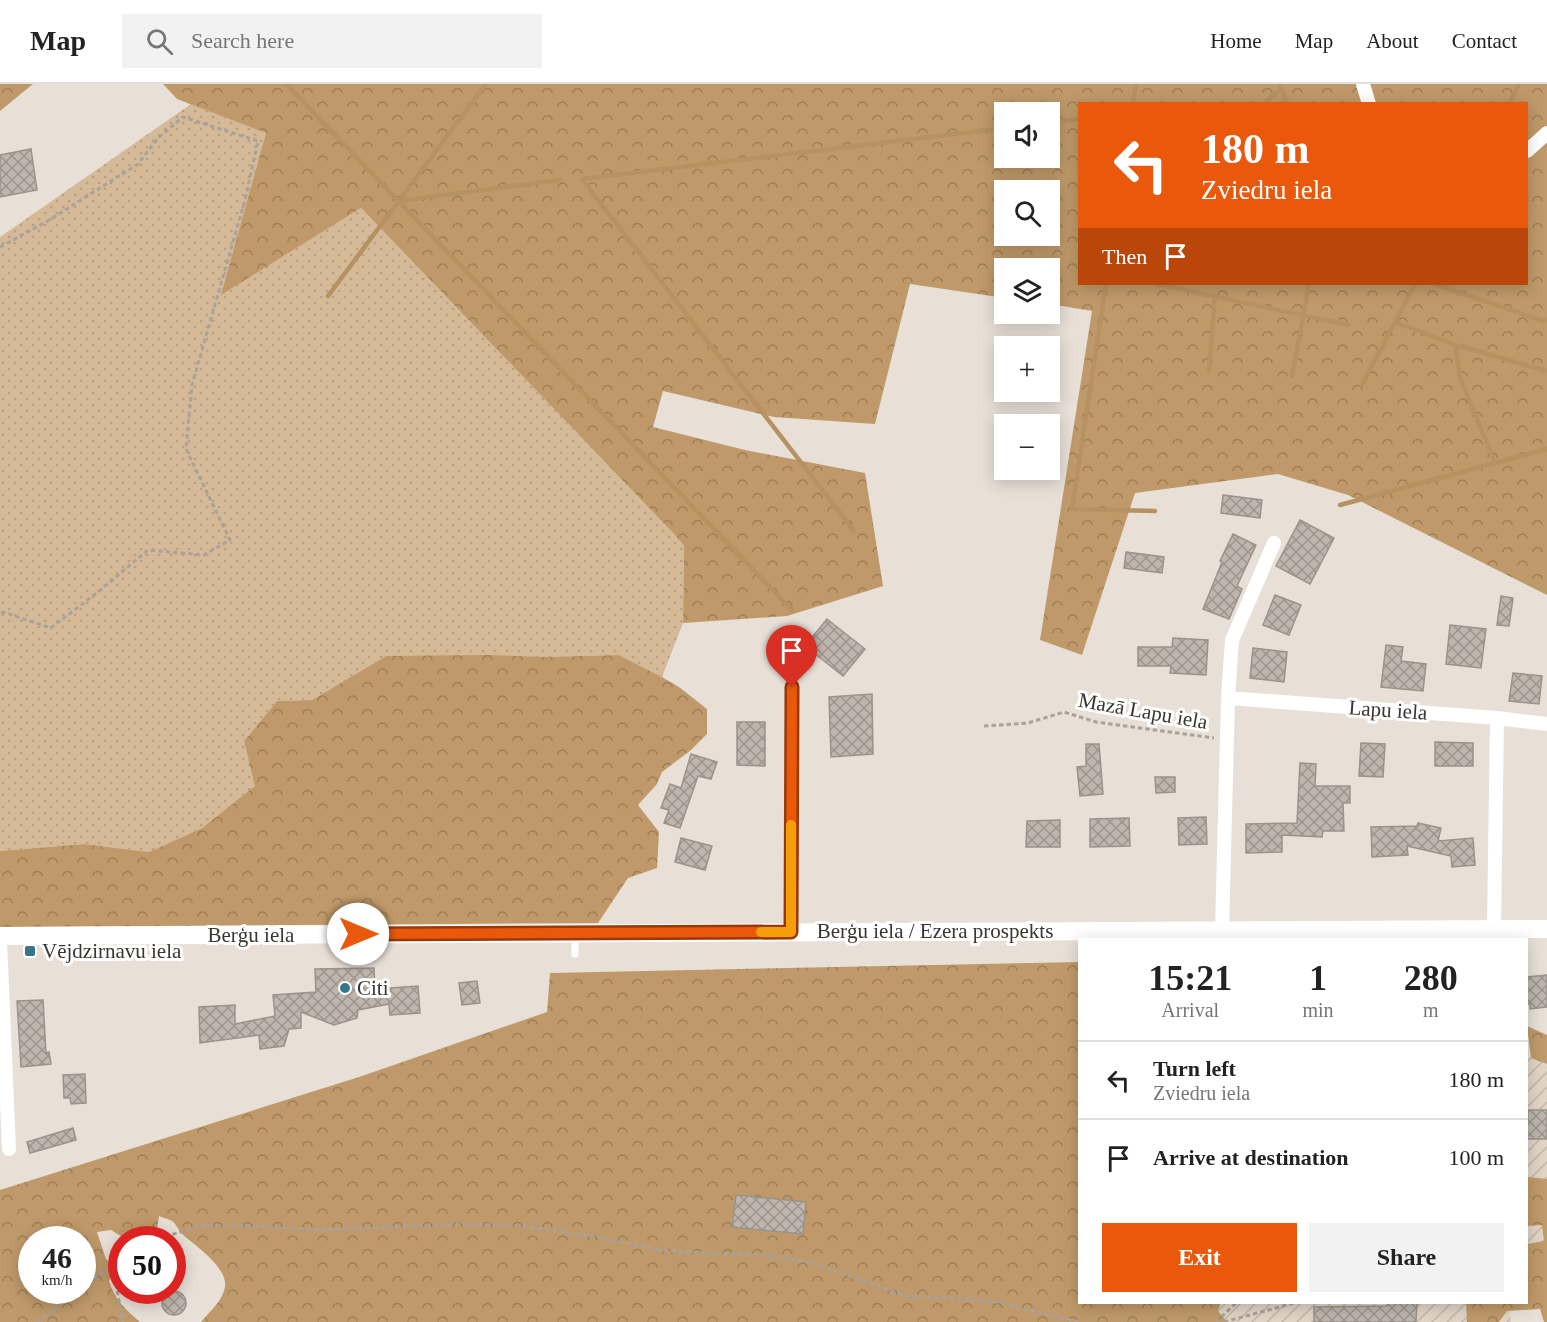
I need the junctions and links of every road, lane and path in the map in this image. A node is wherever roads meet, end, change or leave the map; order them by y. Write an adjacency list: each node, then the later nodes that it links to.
1 (1363, 84): 2 (street)
2 (1368, 102)
3 (1547, 133): 4 (street)
4 (1528, 150)
5 (0, 247): 7 (path)
6 (1274, 543): 9 (street)
7 (0, 614)
8 (792, 687): 17 (street)
9 (1228, 698): 10 (street, Lapu iela); 13 (street)
10 (1497, 718): 11 (street, Lapu iela); 14 (street)
11 (1547, 724)
12 (984, 726): 13 (path, Mazā Lapu iela)
13 (1227, 740): 16 (street)
14 (1494, 928): 15 (main road, Berģu iela / Ezera prospekts); 19 (main road, Berģu iela / Ezera prospekts)
15 (1547, 929)
16 (1222, 931): 17 (main road, Berģu iela / Ezera prospekts); 19 (main road, Berģu iela / Ezera prospekts)
17 (791, 932): 18 (main road, Berģu iela)
18 (575, 933): 20 (main road, Berģu iela); 22 (lane)
19 (1425, 935)
20 (0, 936)
21 (0, 941): 23 (street)
22 (575, 954)
23 (0, 964): 24 (street)
24 (9, 1149)
25 (186, 1230): 34 (path)
26 (108, 1267): 27 (path)
27 (96, 1277)
28 (61, 1304): 32 (path)
29 (120, 1304): 33 (path)
30 (1235, 1304): 35 (path)
31 (1291, 1304): 36 (path)
32 (37, 1322)
33 (123, 1322)
34 (1078, 1322)
35 (1216, 1322)
36 (1224, 1322)

